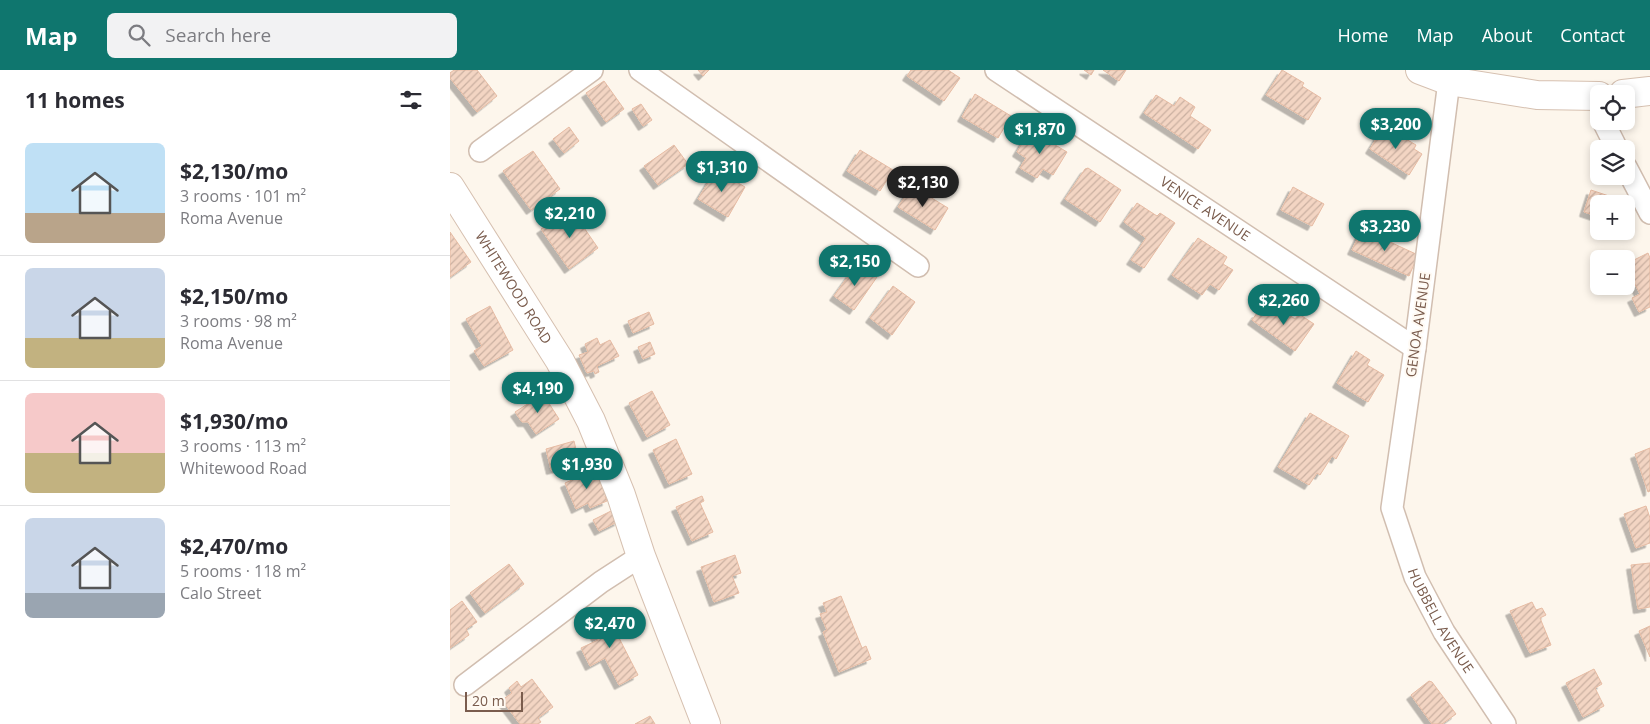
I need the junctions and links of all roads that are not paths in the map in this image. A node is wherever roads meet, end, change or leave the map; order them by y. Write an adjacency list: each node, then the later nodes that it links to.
1 (592, 70): 9 (street)
2 (640, 70): 13 (street)
3 (996, 70): 14 (street, VENICE AVENUE)
4 (1420, 70): 5 (street)
5 (1449, 81): 8 (street); 14 (street, GENOA AVENUE)
6 (1650, 91): 7 (street)
7 (1635, 93)
8 (1590, 101)
9 (480, 151)
10 (1635, 184): 12 (street)
11 (450, 187): 16 (street, WHITEWOOD ROAD)
12 (1650, 213)
13 (918, 266)
14 (1415, 348): 15 (street, GENOA AVENUE)
15 (1392, 508): 19 (street, HUBBELL AVENUE)
16 (641, 556): 17 (street); 18 (street, WHITEWOOD ROAD)
17 (464, 685)
18 (706, 724)
19 (1505, 724)

